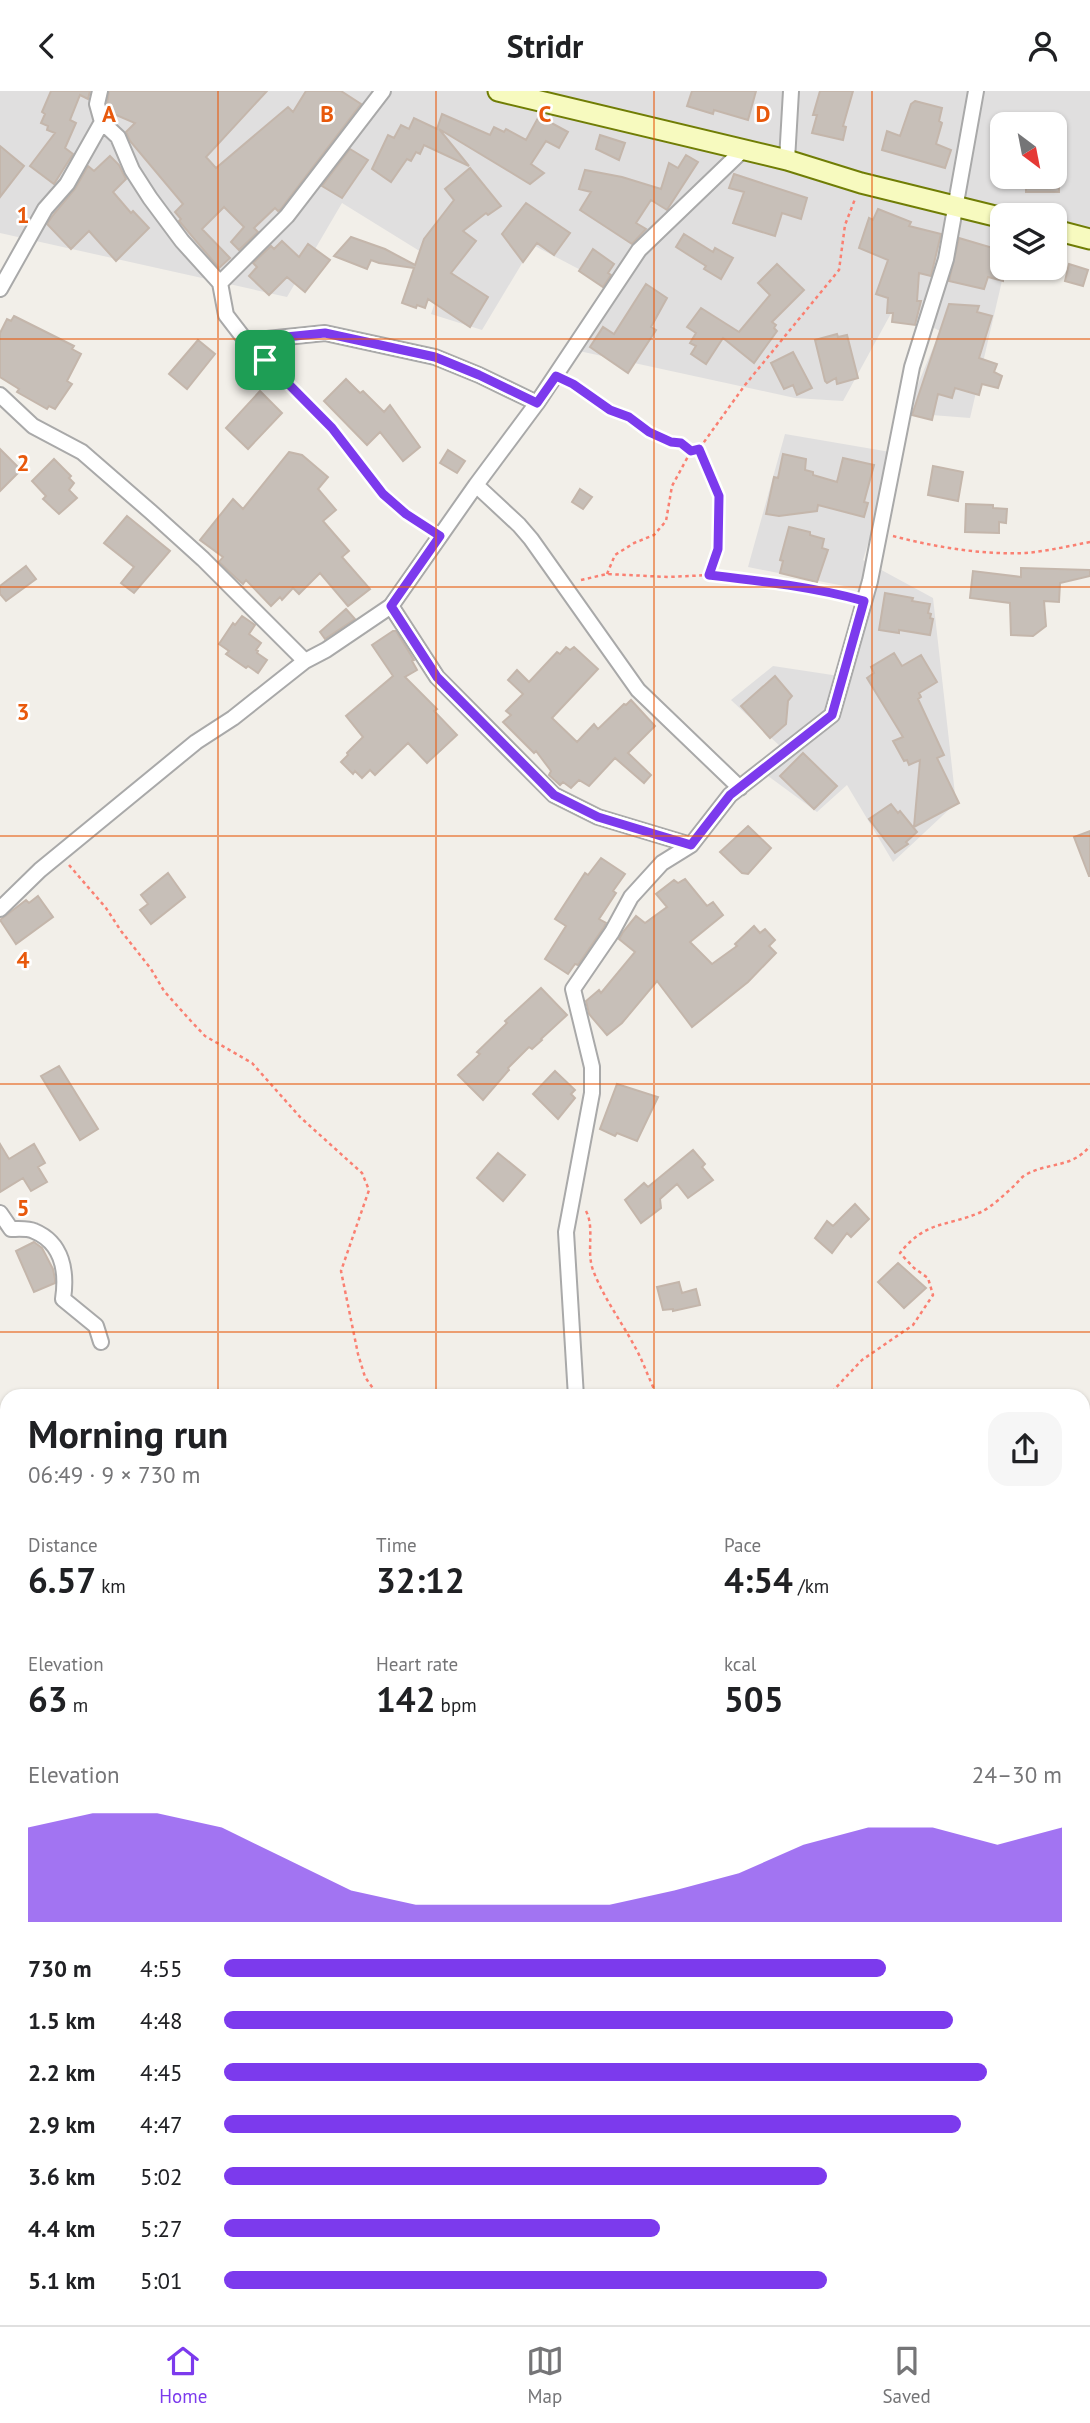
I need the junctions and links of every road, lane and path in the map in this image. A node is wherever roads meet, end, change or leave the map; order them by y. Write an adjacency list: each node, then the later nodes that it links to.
1 (100, 91): 6 (street)
2 (383, 91): 14 (street)
3 (498, 91): 7 (main road)
4 (791, 91): 8 (street)
5 (976, 91): 10 (street)
6 (102, 122): 14 (street); 15 (street)
7 (743, 150): 8 (main road); 17 (street)
8 (787, 160): 9 (main road)
9 (861, 183): 10 (main road); 20 (path)
10 (955, 206): 11 (main road); 23 (street)
11 (990, 215)
12 (1067, 233): 13 (main road)
13 (1090, 239)
14 (220, 283): 16 (street)
15 (0, 289)
16 (246, 341): 19 (street); 24 (path)
17 (556, 376): 19 (street); 21 (path)
18 (0, 395): 31 (street)
19 (537, 403): 22 (street)
20 (699, 449): 21 (path); 27 (path)
21 (691, 451): 26 (path)
22 (476, 485): 24 (street); 28 (street)
23 (879, 532): 25 (path); 29 (street)
24 (440, 536): 30 (street)
25 (1090, 542)
26 (607, 574): 27 (path); 28 (path)
27 (709, 575): 29 (path)
28 (564, 585): 32 (street)
29 (864, 601): 32 (street)
30 (391, 606): 31 (street); 33 (street)
31 (304, 661): 34 (street)
32 (740, 788): 33 (street)
33 (691, 845): 37 (street)
34 (61, 854): 35 (street); 40 (path)
35 (0, 909)
36 (1090, 1146): 43 (path)
37 (573, 1200): 41 (street); 42 (path)
38 (0, 1213): 39 (street)
39 (101, 1342)
40 (373, 1389)
41 (576, 1389)
42 (654, 1389)
43 (835, 1389)

